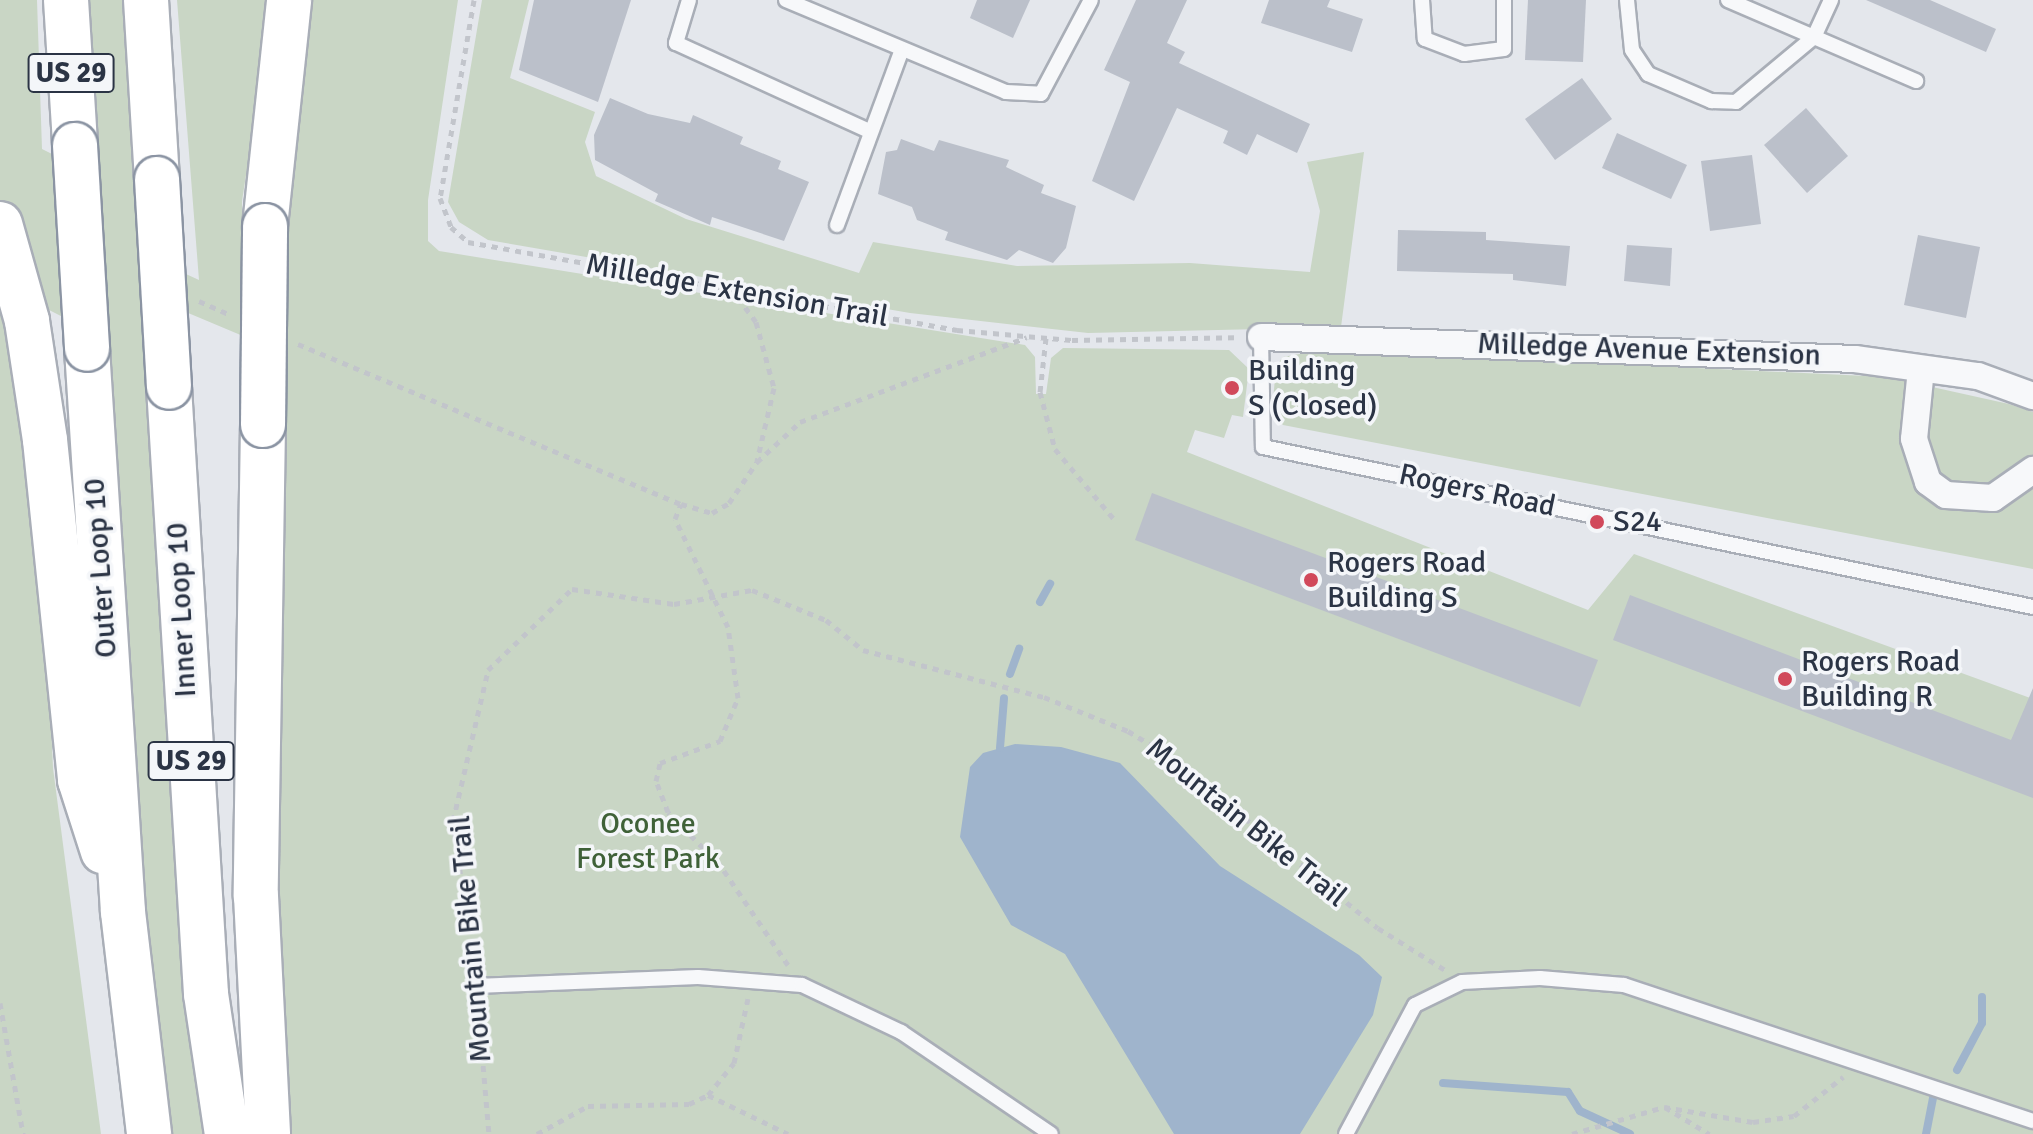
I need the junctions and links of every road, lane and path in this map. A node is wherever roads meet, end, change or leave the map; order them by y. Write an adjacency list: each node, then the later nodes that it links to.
1 (66, 0): 34 (highway, Outer Loop 10 / US 29, bridge)
2 (146, 0): 46 (highway, Inner Loop 10 / US 29, bridge)
3 (289, 0): 47 (highway, bridge)
4 (474, 0): 19 (path, Milledge Extension Trail)
5 (689, 0): 16 (lane)
6 (786, 0): 14 (lane)
7 (1091, 0): 14 (lane)
8 (1422, 0): 9 (lane)
9 (1504, 0)
10 (1627, 0): 13 (lane)
11 (1728, 0): 13 (lane)
12 (1831, 0): 13 (lane)
13 (1814, 37): 15 (lane)
14 (901, 52): 16 (lane)
15 (1916, 81)
16 (869, 131): 18 (lane)
17 (0, 224): 34 (highway)
18 (837, 225)
19 (730, 287): 22 (path, Milledge Extension Trail); 28 (path)
20 (191, 298): 21 (path)
21 (247, 322)
22 (1028, 336): 24 (path, Milledge Extension Trail); 28 (path)
23 (1261, 337): 24 (path, Milledge Extension Trail); 26 (street, Milledge Avenue Extension); 33 (lane, Rogers Road)
24 (1046, 338): 31 (path)
25 (290, 340): 30 (path)
26 (1921, 369): 27 (street, Milledge Avenue Extension); 29 (street)
27 (2033, 396)
28 (757, 462): 30 (path)
29 (2033, 470)
30 (681, 504): 32 (path)
31 (1114, 519)
32 (716, 595): 36 (path, Mountain Bike Trail); 37 (path); 38 (path, Mountain Bike Trail)
33 (2033, 607)
34 (123, 912): 45 (highway, Outer Loop 10 / US 29)
35 (752, 981): 37 (lane); 38 (lane); 41 (path)
36 (1462, 982): 40 (lane); 52 (lane)
37 (802, 985): 51 (lane)
38 (476, 986): 48 (path, Mountain Bike Trail)
39 (0, 1003): 44 (path)
40 (1861, 1062): 42 (path); 43 (lane)
41 (708, 1095): 49 (path); 50 (path)
42 (1664, 1107): 53 (path); 54 (path)
43 (2033, 1121)
44 (23, 1134)
45 (149, 1134)
46 (227, 1134)
47 (268, 1134)
48 (489, 1134)
49 (537, 1134)
50 (788, 1134)
51 (1051, 1134)
52 (1346, 1134)
53 (1572, 1134)
54 (1709, 1134)

